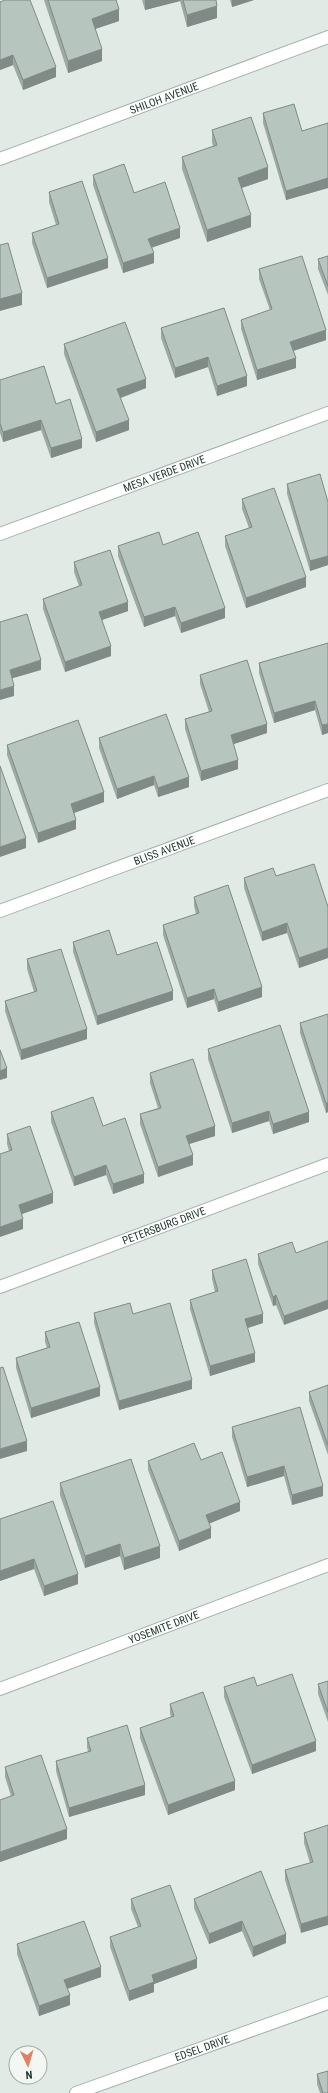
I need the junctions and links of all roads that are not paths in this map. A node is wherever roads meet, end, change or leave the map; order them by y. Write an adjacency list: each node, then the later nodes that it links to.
1 (328, 37): 2 (street, SHILOH AVENUE)
2 (0, 159)
3 (328, 413): 4 (street, MESA VERDE DRIVE)
4 (0, 534)
5 (328, 790): 6 (street, BLISS AVENUE)
6 (0, 912)
7 (328, 1164): 8 (street, PETERSBURG DRIVE)
8 (0, 1287)
9 (328, 1565): 10 (street, YOSEMITE DRIVE)
10 (0, 1689)
11 (328, 2003): 12 (street, EDSEL DRIVE)
12 (76, 2093)

